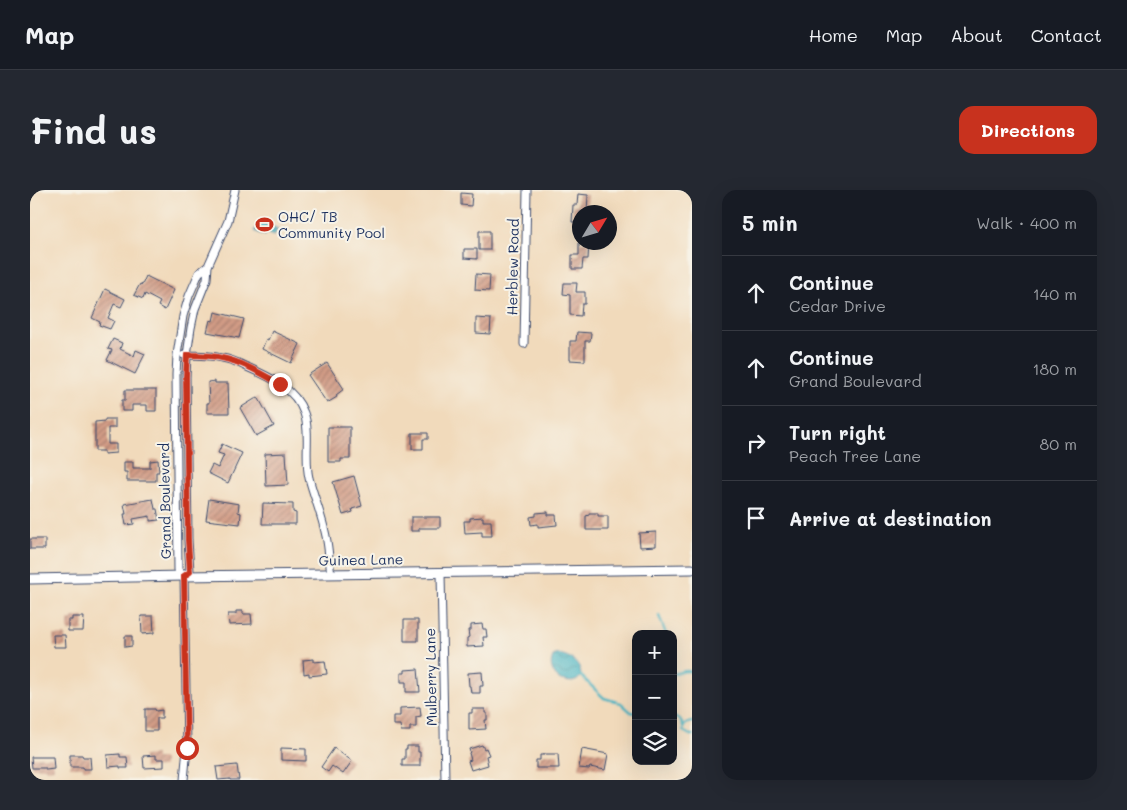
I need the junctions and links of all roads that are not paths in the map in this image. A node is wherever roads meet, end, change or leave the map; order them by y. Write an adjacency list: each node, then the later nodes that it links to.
1 (235, 190): 3 (street, Grand Boulevard)
2 (527, 190): 4 (street, Herblew Road)
3 (208, 266): 5 (street, Grand Boulevard); 6 (street, Grand Boulevard)
4 (524, 344)
5 (177, 355): 6 (street); 7 (street, Grand Boulevard)
6 (187, 355): 8 (street, Grand Boulevard); 13 (street)
7 (176, 449): 8 (street); 10 (street, Grand Boulevard)
8 (187, 449): 9 (street, Grand Boulevard)
9 (188, 528): 10 (street); 14 (street, Grand Boulevard)
10 (178, 529): 14 (street, Grand Boulevard)
11 (692, 569): 12 (street, Guinea Lane)
12 (441, 573): 13 (street, Guinea Lane); 17 (street, Mulberry Lane)
13 (331, 574): 14 (street, Guinea Lane)
14 (184, 576): 15 (street, Guinea Lane); 16 (street)
15 (30, 579)
16 (184, 780)
17 (445, 780)

